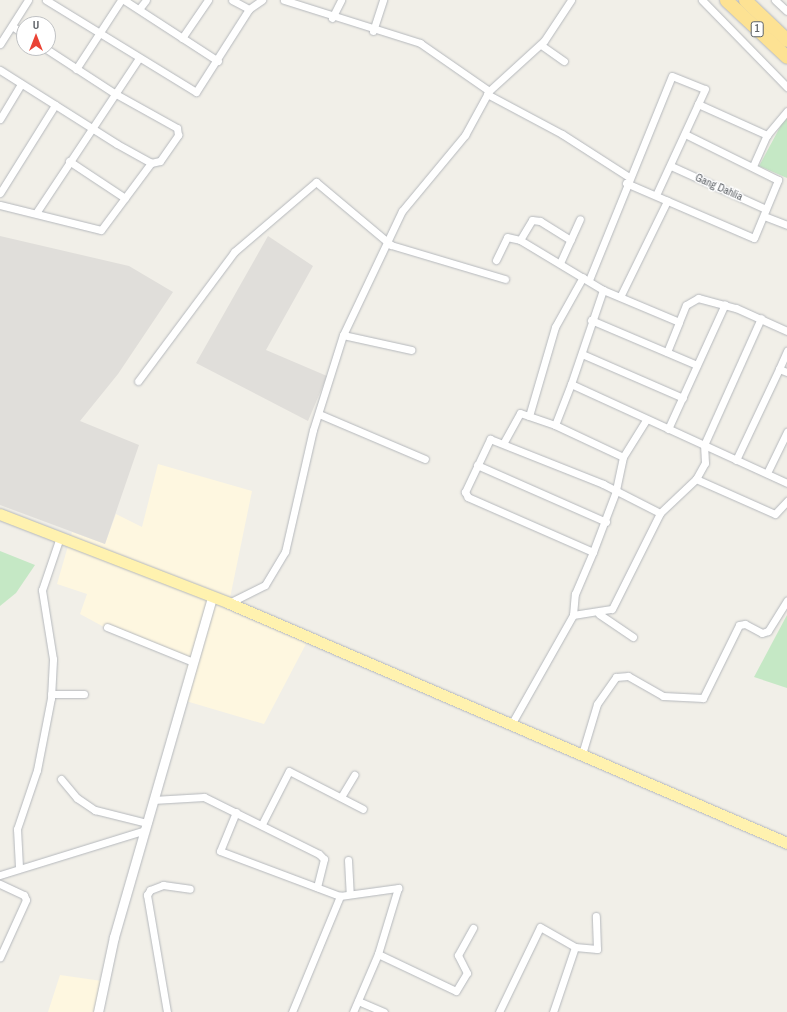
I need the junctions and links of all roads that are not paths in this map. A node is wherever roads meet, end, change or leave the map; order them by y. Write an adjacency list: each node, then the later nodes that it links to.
1 (28, 0): 22 (street)
2 (46, 0): 25 (street)
3 (121, 0): 25 (street)
4 (124, 0): 18 (street)
5 (146, 0): 18 (street)
6 (208, 0): 26 (street)
7 (232, 0): 19 (street)
8 (262, 0): 19 (street)
9 (284, 0): 17 (street)
10 (341, 0): 21 (street)
11 (383, 0): 24 (street)
12 (571, 0): 29 (street)
13 (702, 0): 38 (street)
14 (726, 0): 31 (highway, 1)
15 (745, 0): 27 (highway, 1)
16 (776, 0): 20 (street)
17 (308, 3): 21 (street)
18 (139, 9): 26 (street)
19 (249, 10): 33 (street)
20 (787, 11)
21 (332, 18): 24 (street)
22 (12, 26): 23 (street); 28 (street)
23 (16, 29)
24 (373, 31): 39 (street)
25 (101, 33): 32 (street); 35 (street)
26 (182, 38): 33 (street)
27 (787, 40)
28 (0, 44)
29 (541, 44): 34 (street); 39 (street)
30 (56, 55): 35 (street)
31 (787, 57)
32 (139, 58): 33 (street); 40 (street)
33 (218, 61)
34 (564, 61)
35 (76, 69): 40 (street)
36 (0, 70): 37 (street)
37 (21, 84): 42 (street); 44 (street)
38 (787, 88)
39 (488, 92): 52 (street); 64 (street)
40 (114, 94): 45 (street); 49 (street)
41 (698, 104): 46 (street); 47 (street); 52 (street)
42 (56, 105): 45 (street); 53 (street)
43 (787, 110): 47 (street)
44 (0, 119)
45 (92, 127): 48 (street); 49 (street)
46 (685, 134): 50 (street); 51 (street)
47 (767, 135): 51 (street)
48 (69, 161): 55 (street); 59 (street)
49 (151, 163): 55 (street)
50 (671, 166): 54 (street); 58 (street, Gang Dahlia)
51 (753, 166): 58 (street)
52 (628, 180): 54 (street); 67 (street)
53 (0, 193)
54 (656, 195): 56 (street)
55 (125, 198): 59 (street)
56 (667, 201): 58 (street); 70 (street)
57 (0, 205): 59 (street)
58 (765, 212): 61 (street, Gang Dahlia)
59 (36, 213)
60 (580, 219): 63 (street)
61 (787, 225)
62 (520, 240): 63 (street); 65 (street); 66 (street)
63 (570, 240): 66 (street)
64 (386, 242): 68 (street); 76 (street); 84 (street)
65 (496, 260)
66 (560, 263): 67 (street)
67 (586, 278): 69 (street); 88 (street)
68 (505, 280)
69 (603, 290): 70 (street); 73 (street)
70 (621, 295): 74 (street)
71 (725, 304): 72 (street); 74 (street); 81 (street)
72 (761, 318): 75 (street); 94 (street)
73 (591, 320): 79 (street); 80 (street)
74 (679, 322): 79 (street)
75 (787, 330)
76 (343, 335): 77 (street); 87 (street)
77 (411, 350)
78 (787, 351): 82 (street)
79 (667, 352): 81 (street)
80 (582, 354): 85 (street); 86 (street)
81 (697, 365): 86 (street)
82 (779, 369): 83 (street); 97 (street)
83 (787, 372)
84 (138, 381)
85 (571, 384): 89 (street); 90 (street)
86 (683, 398): 91 (street)
87 (319, 414): 96 (street); 109 (street)
88 (529, 416): 90 (street); 93 (street)
89 (646, 420): 91 (street); 95 (street)
90 (555, 425): 95 (street)
91 (668, 429): 94 (street)
92 (787, 432): 99 (street)
93 (504, 442): 98 (street); 102 (street)
94 (704, 445): 97 (street); 100 (street)
95 (623, 457): 102 (street)
96 (425, 460)
97 (736, 460): 99 (street)
98 (477, 465): 106 (street); 108 (street)
99 (767, 473): 101 (street)
100 (696, 479): 103 (street); 104 (street)
101 (787, 483)
102 (616, 491): 104 (street); 106 (street)
103 (787, 501)
104 (660, 513): 111 (street)
105 (0, 514): 107 (main road)
106 (606, 522): 108 (street)
107 (60, 537): 109 (main road); 116 (street)
108 (593, 552): 112 (street)
109 (221, 600): 115 (street); 118 (main road)
110 (787, 601): 119 (street)
111 (599, 614): 112 (street); 114 (street)
112 (573, 615): 118 (street)
113 (107, 627): 115 (street)
114 (633, 637)
115 (193, 662): 123 (street)
116 (51, 694): 117 (street); 130 (street)
117 (84, 694)
118 (512, 723): 119 (main road)
119 (582, 754): 128 (main road)
120 (354, 775): 122 (street)
121 (61, 780): 127 (street)
122 (341, 797): 124 (street); 126 (street)
123 (153, 800): 125 (street); 127 (street)
124 (363, 809)
125 (236, 812): 126 (street); 133 (street)
126 (262, 824): 133 (street)
127 (146, 827): 130 (street); 143 (street)
128 (787, 842)
129 (348, 860): 135 (street)
130 (19, 868): 131 (street)
131 (0, 875)
132 (0, 884): 141 (street)
133 (318, 887): 136 (street)
134 (190, 890): 144 (street)
135 (350, 893): 136 (street); 140 (street)
136 (340, 896): 145 (street)
137 (596, 916): 139 (street)
138 (473, 928): 140 (street)
139 (575, 947): 148 (street); 149 (street)
140 (378, 954): 142 (street)
141 (0, 957)
142 (358, 1001): 146 (street); 147 (street)
143 (98, 1012)
144 (167, 1012)
145 (292, 1012)
146 (353, 1012)
147 (384, 1012)
148 (499, 1012)
149 (553, 1012)

